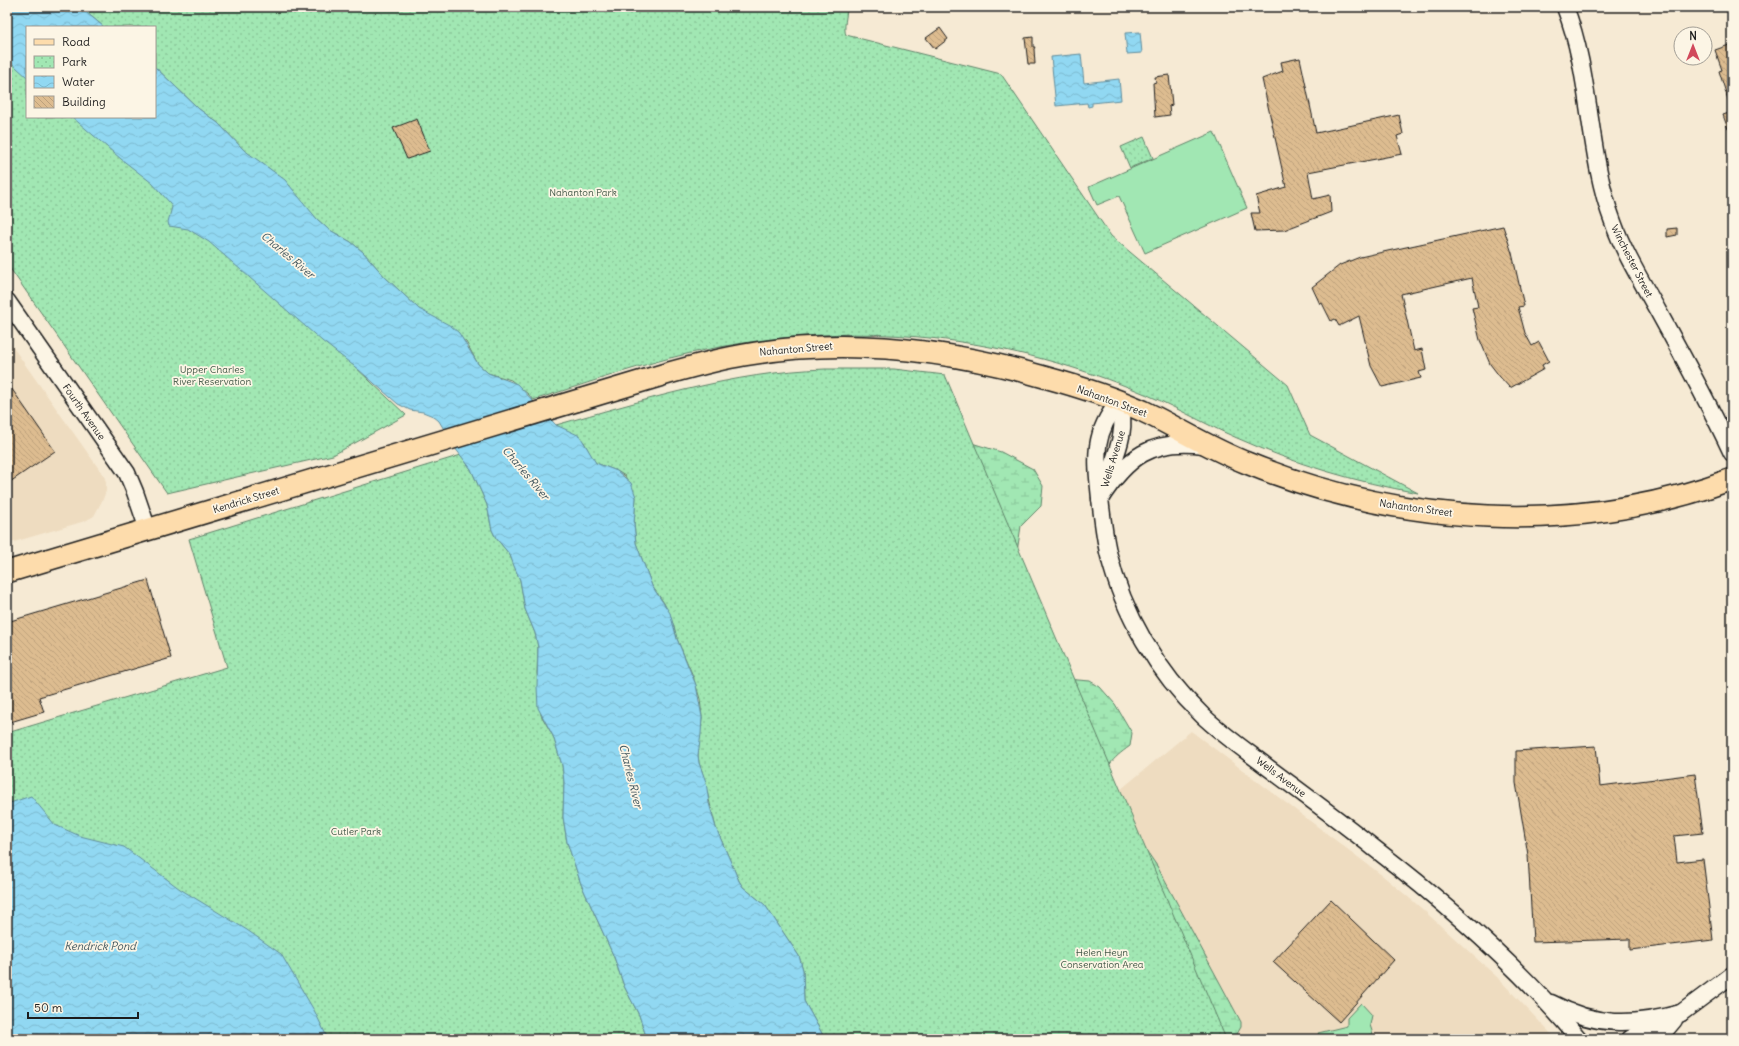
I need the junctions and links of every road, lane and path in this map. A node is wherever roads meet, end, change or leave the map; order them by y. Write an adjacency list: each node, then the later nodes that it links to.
1 (1565, 7): 6 (street, Winchester Street)
2 (7, 301): 9 (street, Fourth Avenue)
3 (1120, 402): 4 (main road, Nahanton Street); 5 (main road, Nahanton Street); 8 (street, Wells Avenue)
4 (485, 429): 9 (main road, Kendrick Street)
5 (1207, 445): 7 (main road, Nahanton Street); 8 (street)
6 (1732, 453)
7 (1732, 479)
8 (1100, 499): 12 (street, Wells Avenue)
9 (148, 530): 10 (main road, Kendrick Street)
10 (7, 572)
11 (1732, 976): 13 (street, Wells Avenue)
12 (1543, 1000): 13 (street, Wells Avenue); 14 (street, Wells Avenue)
13 (1681, 1013): 15 (street, Wells Avenue); 16 (street, Wells Avenue)
14 (1579, 1039)
15 (1630, 1039)
16 (1658, 1039)

